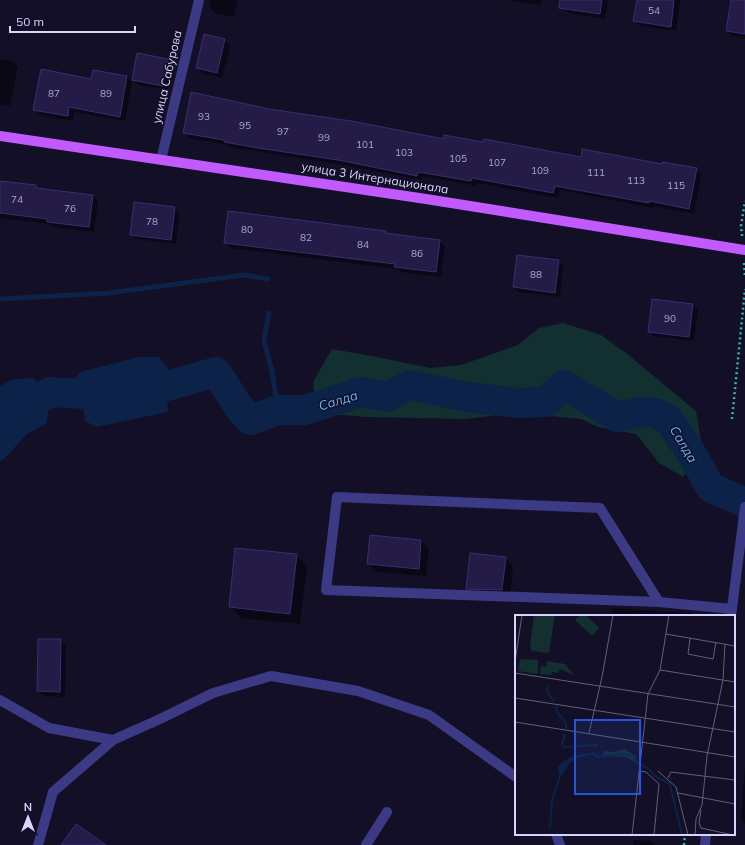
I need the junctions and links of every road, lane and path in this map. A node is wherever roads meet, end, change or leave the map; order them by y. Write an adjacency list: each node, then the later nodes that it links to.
1 (199, 0): 3 (street, улица Сабурова)
2 (0, 136): 3 (main road, улица 3 Интернационала)
3 (161, 160): 4 (main road, улица 3 Интернационала)
4 (745, 250)
5 (745, 289): 6 (path)
6 (732, 419)
7 (745, 507): 8 (street)
8 (740, 583): 10 (street)
9 (659, 602): 9 (street); 10 (street)
10 (732, 613)
11 (0, 700): 12 (street)
12 (113, 740): 13 (street); 18 (street)
13 (515, 777)
14 (387, 812): 19 (street)
15 (556, 835): 20 (street)
16 (685, 835): 21 (path)
17 (706, 835): 22 (street)
18 (38, 845)
19 (366, 845)
20 (560, 845)
21 (684, 845)
22 (705, 845)

